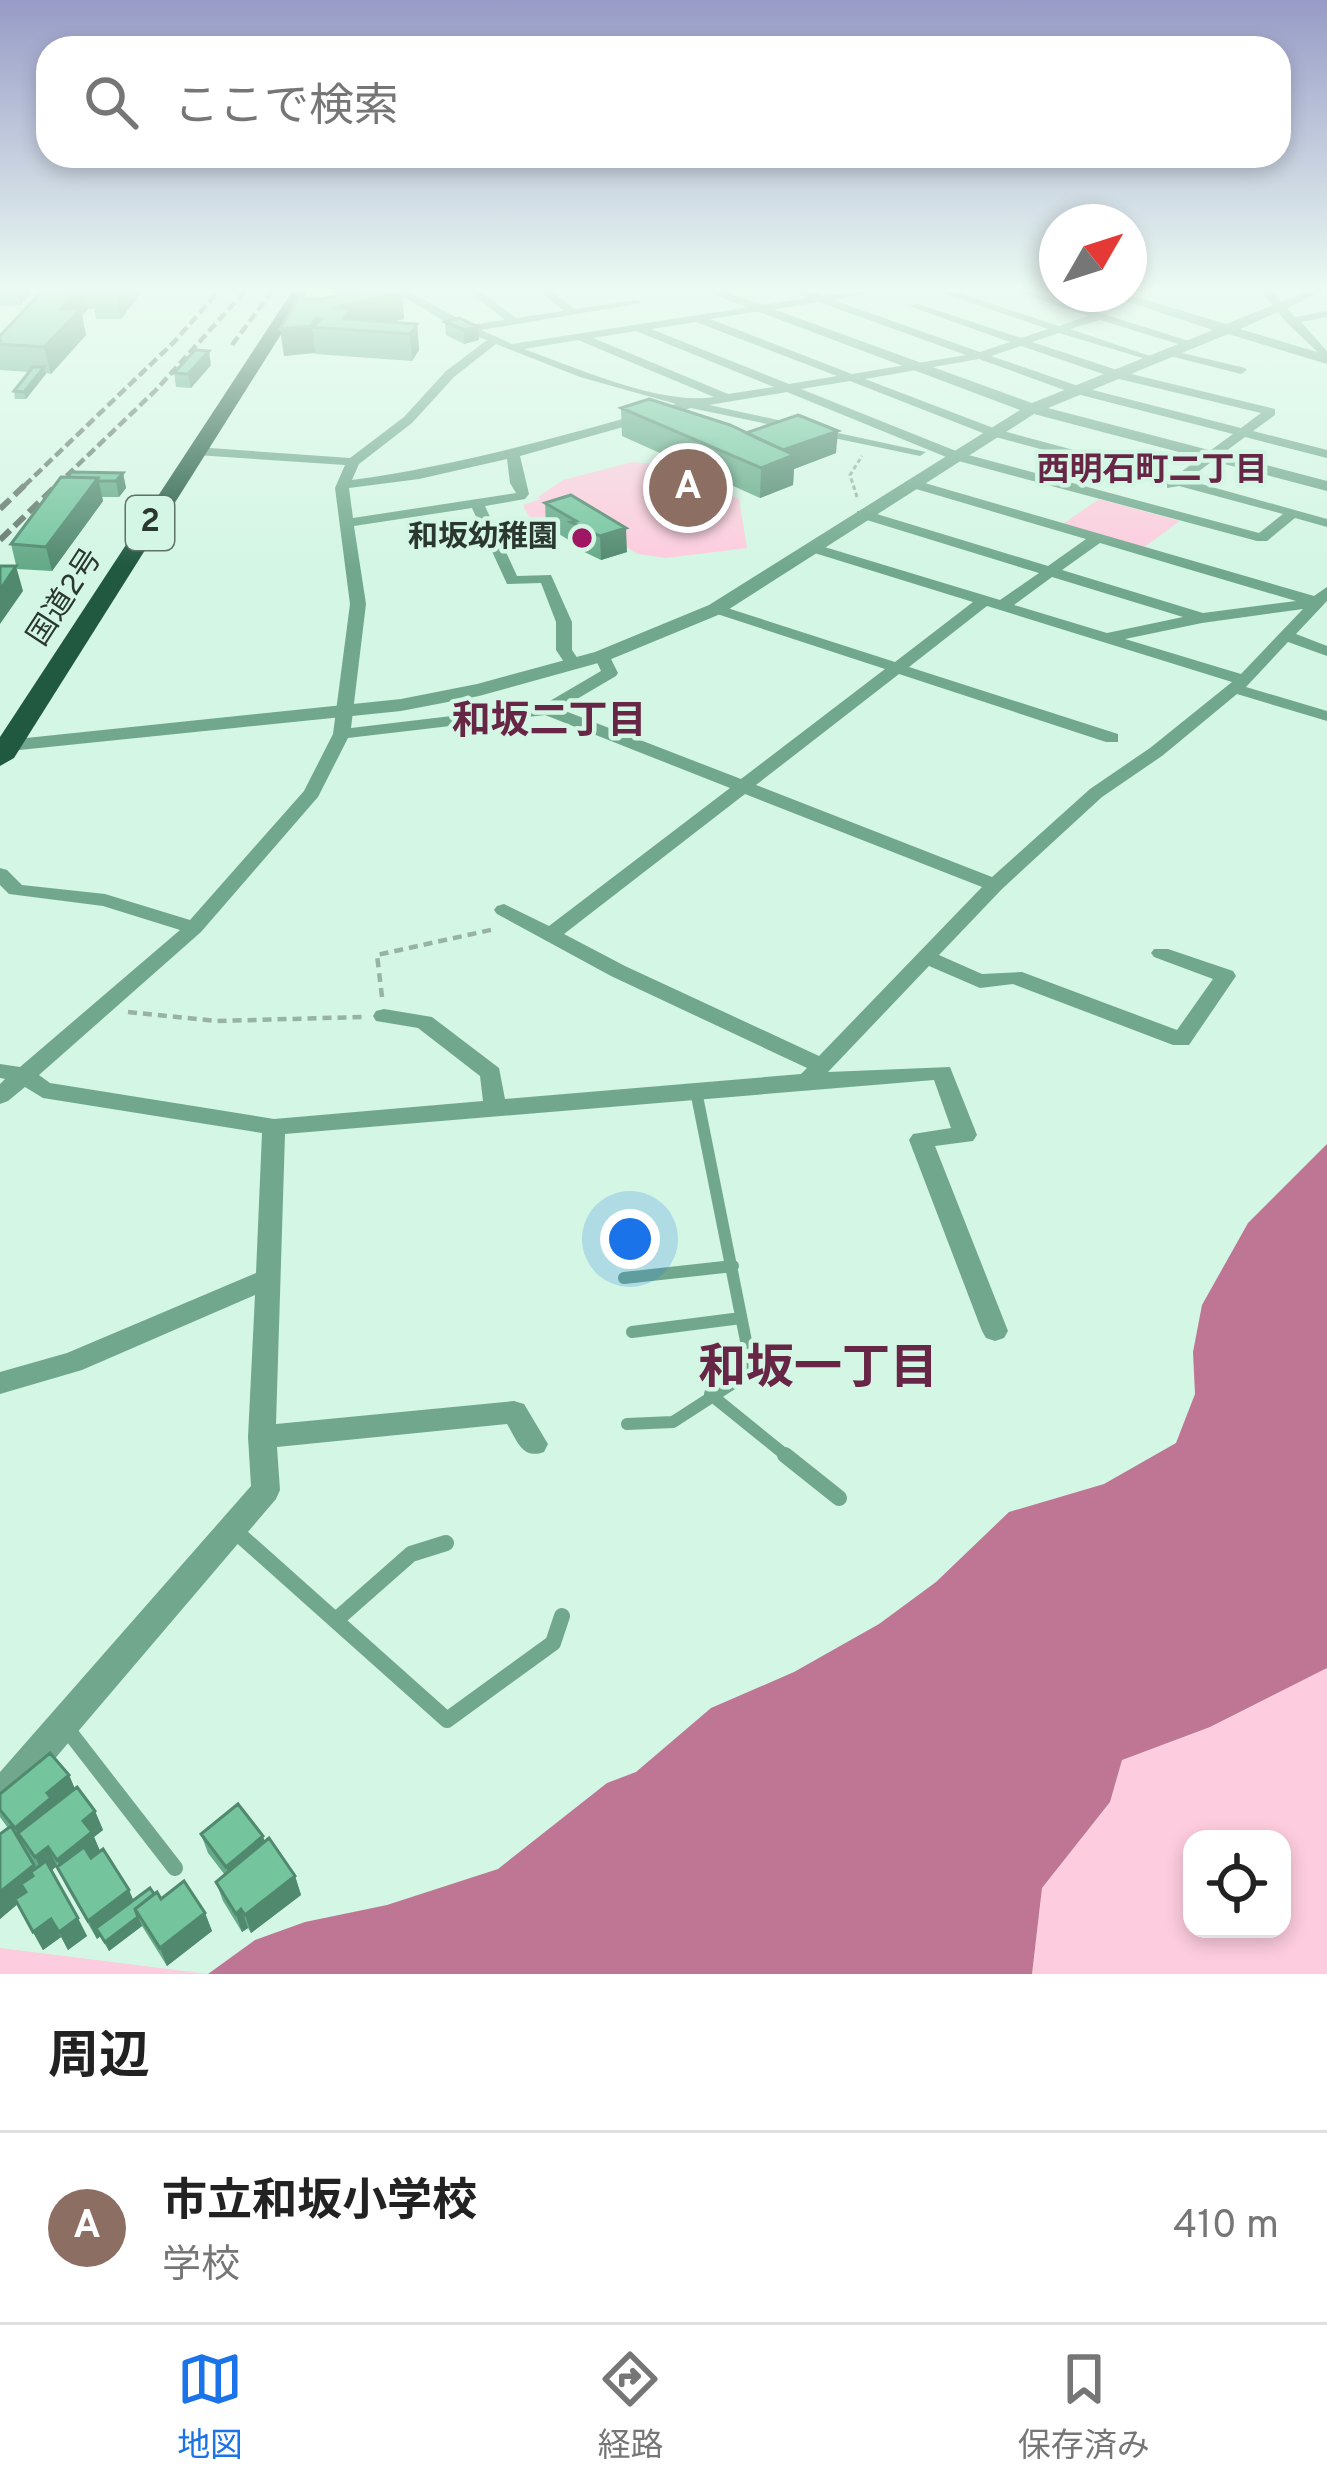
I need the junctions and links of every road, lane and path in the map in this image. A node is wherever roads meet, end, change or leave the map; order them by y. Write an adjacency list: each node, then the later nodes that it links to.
1 (241, 382): 22 (highway, 国道2号 / 2)
2 (443, 382): 27 (street)
3 (627, 382): 15 (street)
4 (688, 382): 14 (street)
5 (771, 382): 12 (street)
6 (827, 382): 12 (street)
7 (862, 382): 19 (street)
8 (959, 382): 16 (street)
9 (1054, 382): 13 (street)
10 (1099, 382): 13 (street)
11 (1148, 382): 20 (street)
12 (788, 389): 14 (street); 17 (street)
13 (1077, 390): 16 (street); 20 (street)
14 (729, 399): 15 (street)
15 (700, 404): 18 (street); 23 (street)
16 (1032, 409): 19 (street); 26 (street)
17 (841, 410): 18 (street); 25 (street)
18 (774, 423): 21 (street)
19 (992, 432): 25 (street); 29 (street)
20 (1244, 433): 24 (street); 26 (street)
21 (874, 443): 25 (street); 36 (path)
22 (196, 451): 27 (street); 61 (highway, 国道2号 / 2)
23 (513, 454): 30 (street); 33 (street)
24 (1327, 454)
25 (956, 456): 28 (street); 32 (street)
26 (1211, 457): 29 (street); 31 (street)
27 (353, 462): 30 (street)
28 (911, 483): 36 (street); 41 (street)
29 (1176, 483): 35 (street); 37 (street)
30 (344, 485): 40 (street)
31 (1327, 486)
32 (1096, 495): 34 (street); 35 (street)
33 (477, 504): 40 (street); 54 (street)
34 (1082, 505)
35 (1142, 506): 37 (street)
36 (869, 510): 43 (street); 44 (street)
37 (1293, 513): 39 (street)
38 (1067, 515): 41 (street)
39 (1327, 523)
40 (347, 524): 59 (street)
41 (1053, 525): 42 (street)
42 (1097, 538): 44 (street); 45 (street)
43 (813, 548): 46 (street); 48 (street)
44 (1051, 571): 47 (street); 49 (street)
45 (1322, 597): 49 (street); 50 (street)
46 (983, 602): 47 (street); 55 (street)
47 (1001, 607): 51 (street)
48 (716, 609): 53 (street); 55 (street)
49 (1202, 618): 51 (street)
50 (1289, 637): 52 (street); 56 (street)
51 (1102, 638): 56 (street)
52 (1327, 651)
53 (602, 656): 54 (street); 57 (street)
54 (574, 665): 59 (street)
55 (899, 668): 60 (street); 62 (street)
56 (1238, 684): 58 (street); 64 (street)
57 (547, 710): 59 (street); 62 (street)
58 (1325, 713)
59 (343, 723): 61 (street); 66 (street)
60 (1112, 738)
61 (2, 751)
62 (745, 789): 64 (street); 67 (street)
63 (0, 874): 66 (street)
64 (995, 885): 69 (street)
65 (513, 915): 67 (street); 71 (path)
66 (194, 928): 70 (street)
67 (551, 934): 73 (street)
68 (1161, 953): 69 (street)
69 (929, 958): 73 (street)
70 (104, 1009): 71 (path); 74 (street)
71 (384, 1016): 77 (street)
72 (0, 1071): 74 (street)
73 (814, 1074): 75 (street); 83 (street)
74 (25, 1075): 76 (street); 78 (street)
75 (696, 1091): 77 (street); 79 (lane)
76 (0, 1096)
77 (495, 1108): 78 (street)
78 (274, 1127): 81 (street)
79 (733, 1265): 80 (lane); 82 (lane)
80 (624, 1278)
81 (267, 1280): 85 (street); 88 (street)
82 (741, 1318): 84 (lane); 86 (lane)
83 (995, 1331)
84 (632, 1332)
85 (0, 1383)
86 (710, 1394): 87 (lane); 90 (lane)
87 (627, 1424)
88 (262, 1437): 89 (street); 91 (street)
89 (534, 1444)
90 (839, 1498)
91 (232, 1528): 94 (lane); 95 (street)
92 (446, 1544): 94 (lane)
93 (562, 1616): 94 (lane)
94 (336, 1620)
95 (65, 1726): 96 (street); 97 (lane)
96 (0, 1797)
97 (175, 1868)

